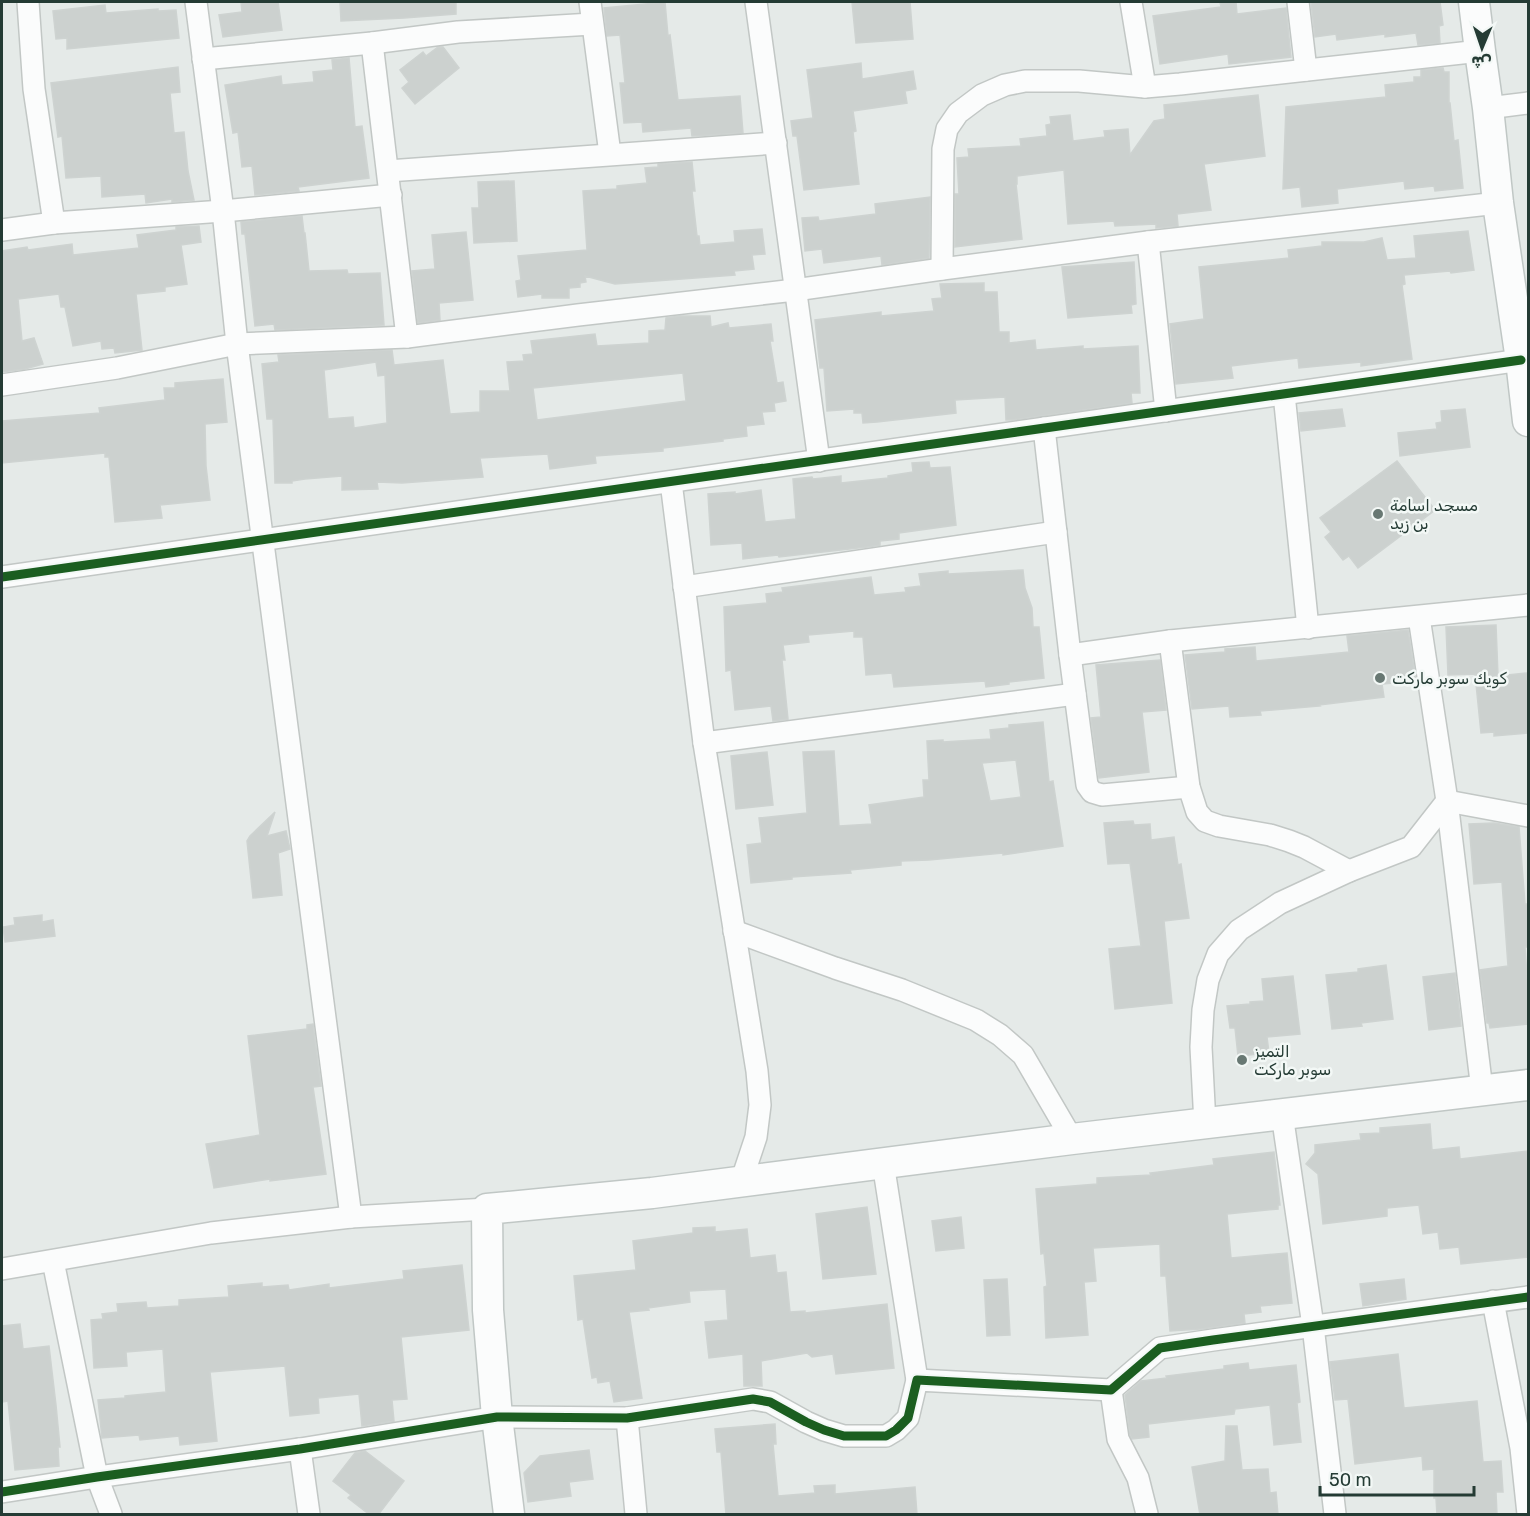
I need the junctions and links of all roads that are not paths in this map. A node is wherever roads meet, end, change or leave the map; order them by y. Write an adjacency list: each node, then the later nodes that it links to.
1 (28, 2): 22 (street)
2 (196, 2): 11 (street)
3 (590, 2): 8 (street)
4 (756, 2): 16 (street)
5 (1131, 2): 13 (street)
6 (1298, 2): 12 (street)
7 (1474, 2): 10 (street)
8 (592, 24): 9 (street); 17 (street)
9 (372, 43): 11 (street); 18 (street)
10 (1479, 51): 12 (street); 15 (street)
11 (203, 59): 21 (street)
12 (1306, 70): 13 (street)
13 (1145, 87): 25 (street)
14 (1528, 103): 15 (street)
15 (1488, 108): 20 (street)
16 (776, 143): 17 (street); 27 (street)
17 (610, 154): 18 (street)
18 (388, 171): 19 (street)
19 (391, 195): 21 (street); 28 (street)
20 (1498, 202): 24 (street); 26 (street)
21 (224, 211): 22 (street); 29 (street)
22 (54, 223): 23 (street)
23 (2, 230)
24 (1148, 242): 25 (street); 33 (street)
25 (942, 268): 27 (street)
26 (1518, 274): 30 (street)
27 (795, 290): 28 (street); 36 (street)
28 (407, 337): 29 (street)
29 (237, 344): 31 (street); 39 (street)
30 (1521, 360): 32 (street); 34 (street)
31 (2, 386)
32 (1284, 394): 33 (street); 44 (street)
33 (1166, 411): 35 (street)
34 (1528, 421)
35 (1044, 429): 36 (street); 38 (street)
36 (819, 461): 37 (street)
37 (671, 482): 39 (street); 41 (street)
38 (1056, 532): 41 (street); 46 (street)
39 (262, 540): 40 (street); 62 (street)
40 (2, 577)
41 (684, 587): 48 (street)
42 (1528, 605): 43 (street)
43 (1419, 617): 44 (street); 50 (street)
44 (1308, 628): 45 (street)
45 (1170, 641): 46 (street); 49 (street)
46 (1070, 655): 47 (street)
47 (1075, 694): 48 (street); 49 (street)
48 (704, 743): 53 (street)
49 (1189, 787): 52 (street)
50 (1447, 801): 51 (street); 52 (street); 55 (street)
51 (1528, 816)
52 (1349, 871): 57 (street)
53 (734, 931): 58 (street); 60 (street)
54 (1528, 1085): 55 (street)
55 (1482, 1090): 56 (street)
56 (1282, 1114): 57 (street); 67 (street)
57 (1205, 1124): 58 (street)
58 (1072, 1139): 59 (street)
59 (883, 1163): 60 (street); 68 (street)
60 (741, 1182): 61 (street)
61 (487, 1209): 62 (street); 70 (street)
62 (351, 1217): 63 (street)
63 (53, 1261): 64 (street); 74 (street)
64 (2, 1269)
65 (1528, 1297): 66 (street)
66 (1493, 1301): 67 (street); 72 (street)
67 (1313, 1326): 69 (street); 81 (street)
68 (917, 1380): 69 (street); 71 (street)
69 (1111, 1390): 80 (street)
70 (497, 1417): 71 (street); 73 (street); 78 (street)
71 (627, 1418): 79 (street)
72 (1525, 1448): 82 (street)
73 (300, 1449): 74 (street); 77 (street)
74 (97, 1477): 75 (street); 76 (street)
75 (2, 1492)
76 (111, 1515)
77 (309, 1515)
78 (509, 1515)
79 (636, 1515)
80 (1147, 1515)
81 (1335, 1515)
82 (1528, 1515)

